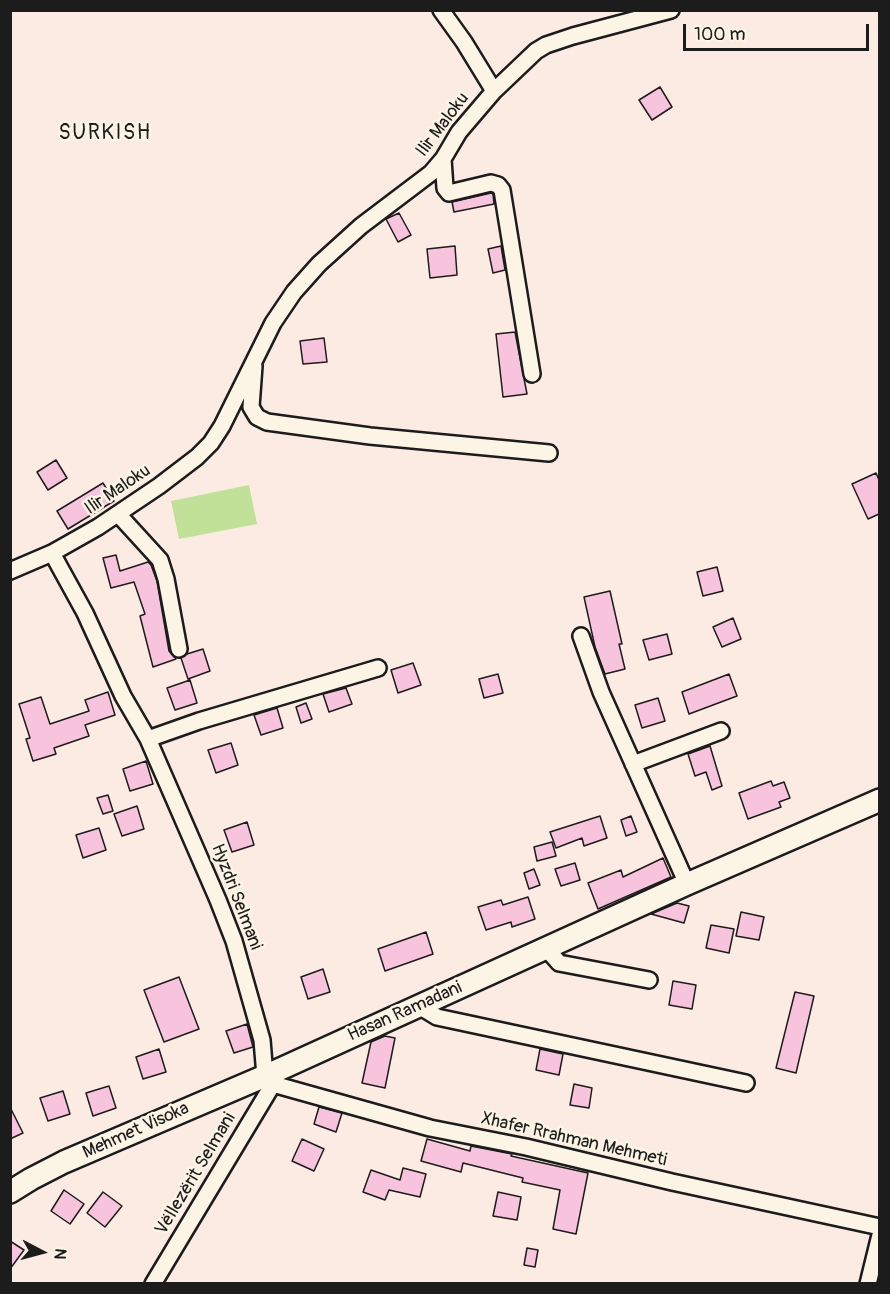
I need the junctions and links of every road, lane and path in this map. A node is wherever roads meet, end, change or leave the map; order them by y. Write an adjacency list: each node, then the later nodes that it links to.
1 (441, 10): 4 (street)
2 (670, 11): 3 (street, Ilir Maloku)
3 (646, 13): 4 (street, Ilir Maloku)
4 (494, 91): 5 (street, Ilir Maloku)
5 (443, 159): 6 (street, Ilir Maloku); 7 (street)
6 (255, 359): 8 (street, Ilir Maloku); 9 (street, Ilir Maloku)
7 (532, 374)
8 (549, 453)
9 (118, 514): 10 (street, Ilir Maloku); 13 (street)
10 (52, 553): 11 (street); 16 (street, Hyzdri Selmani)
11 (10, 572)
12 (581, 636): 17 (street)
13 (179, 649)
14 (378, 668): 16 (street)
15 (721, 731): 17 (street)
16 (148, 739): 23 (street, Hyzdri Selmani)
17 (633, 764): 19 (street)
18 (879, 800): 19 (main road, Hasan Ramadani)
19 (687, 884): 20 (main road, Hasan Ramadani)
20 (546, 948): 21 (street); 22 (main road, Hasan Ramadani)
21 (649, 980)
22 (419, 1006): 23 (main road, Hasan Ramadani); 24 (street)
23 (269, 1080): 25 (main road, Mehmet Visoka); 26 (street, Xhafer Rrahman Mehmeti); 28 (street, Vëllezërit Selmani)
24 (746, 1083)
25 (10, 1192)
26 (879, 1227)
27 (879, 1235): 29 (street)
28 (153, 1284)
29 (868, 1284)

